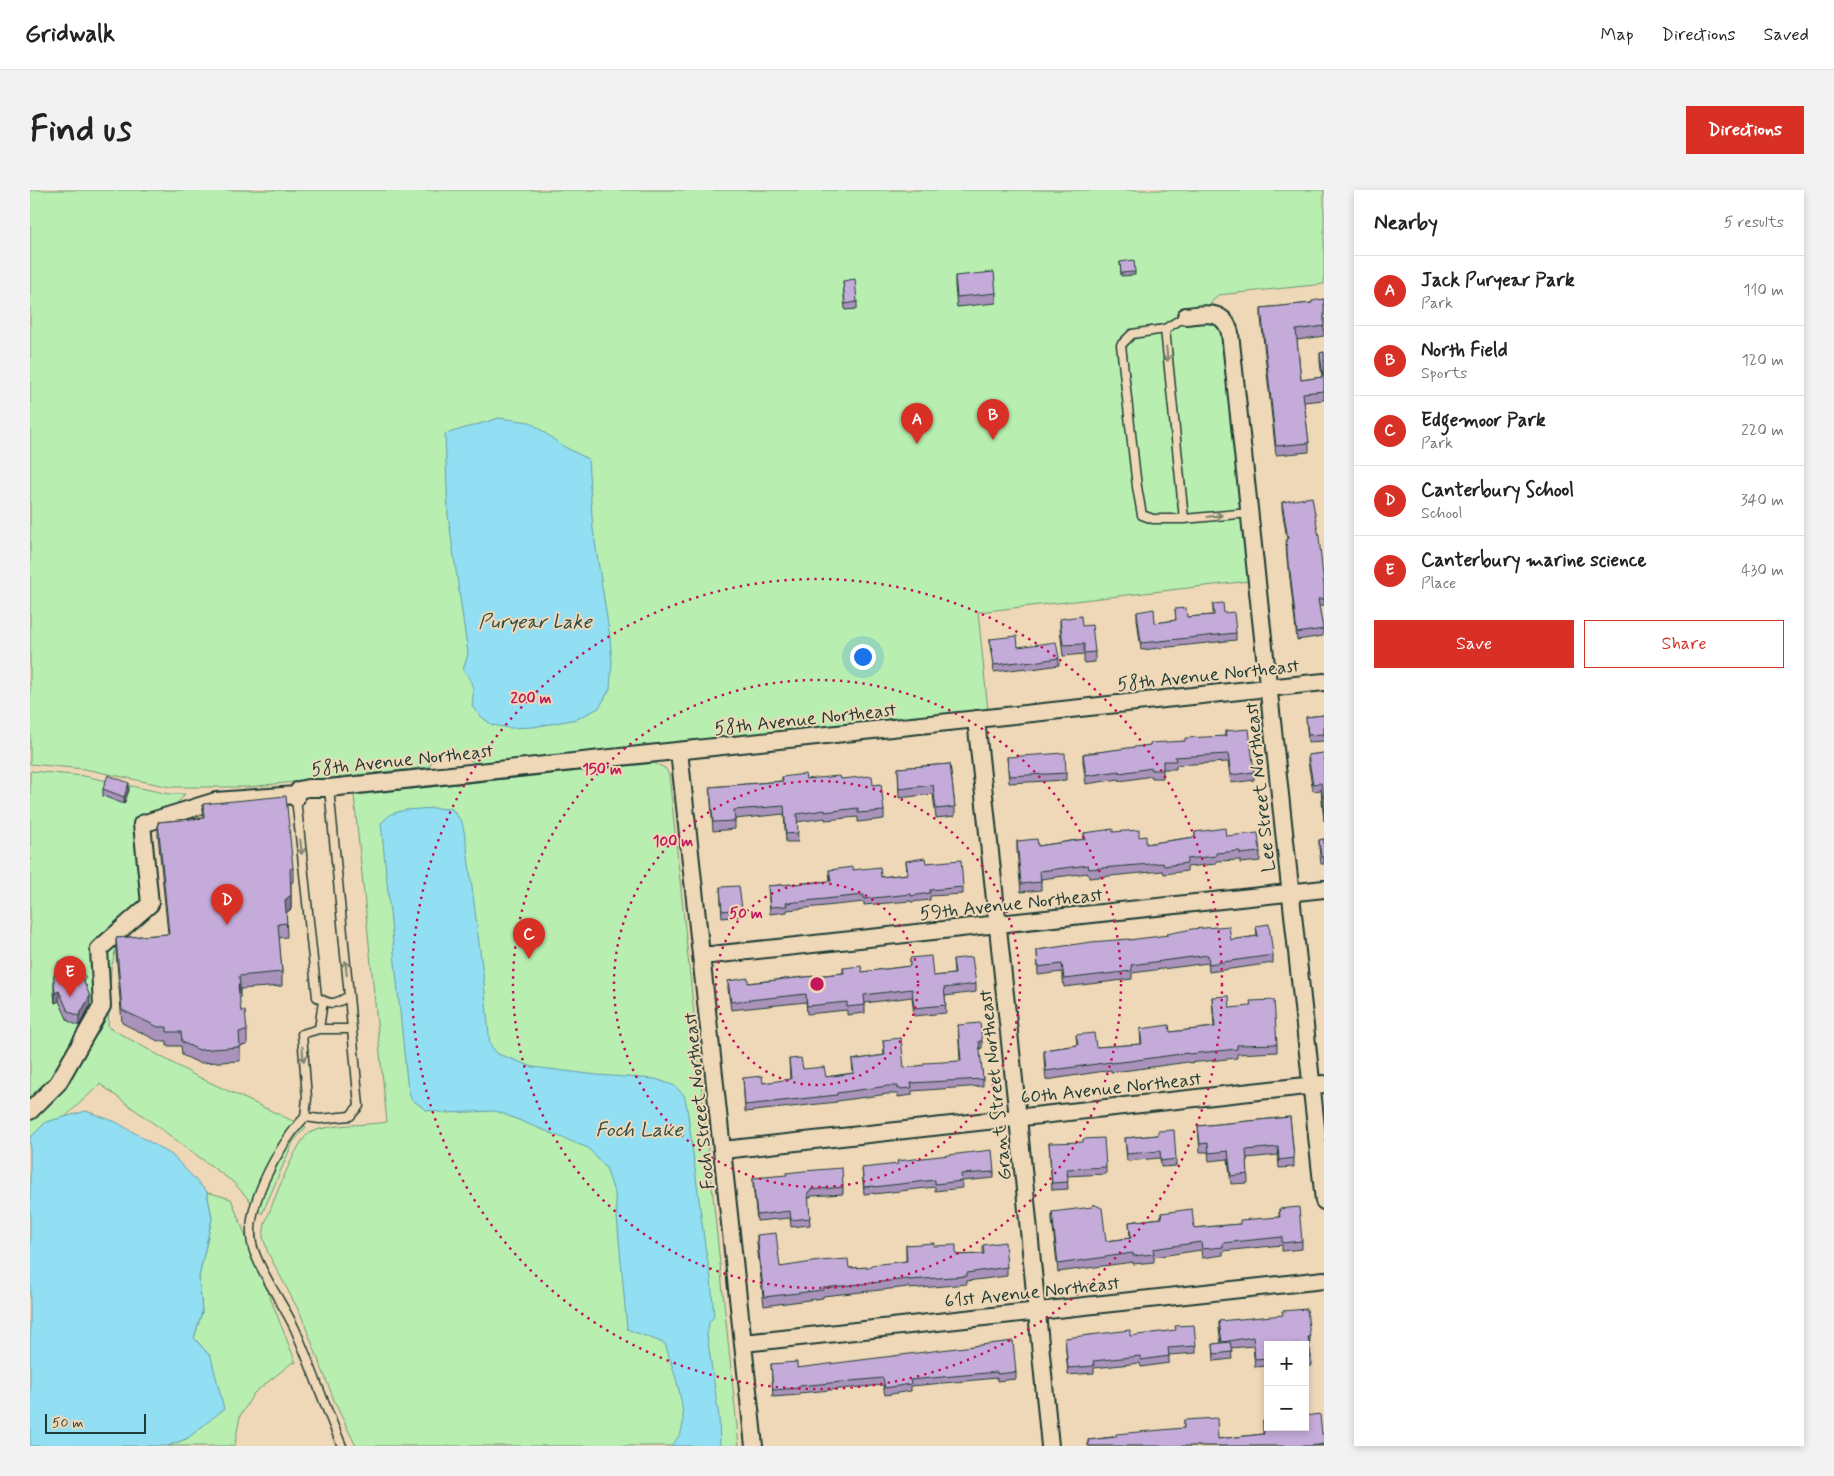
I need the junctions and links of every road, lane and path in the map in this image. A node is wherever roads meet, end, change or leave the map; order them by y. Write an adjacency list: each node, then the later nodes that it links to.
1 (1186, 316): 2 (lane); 3 (street, Lee Street Northeast)
2 (1165, 330): 4 (lane, one-way to 4); 4 (lane)
3 (1249, 513): 4 (lane, one-way to 3); 6 (street, Lee Street Northeast)
4 (1184, 519)
5 (1324, 682): 6 (street, 58th Avenue Northeast)
6 (1268, 688): 7 (street, 58th Avenue Northeast); 12 (street, Lee Street Northeast)
7 (976, 719): 8 (street, 58th Avenue Northeast); 13 (street, Grant Street Northeast)
8 (679, 751): 9 (street, 58th Avenue Northeast); 14 (street, Foch Street Northeast)
9 (328, 788): 10 (street, 58th Avenue Northeast); 15 (lane, one-way to 9)
10 (296, 797): 16 (lane, one-way to 16); 20 (street, 58th Avenue Northeast)
11 (1324, 889): 12 (street, 59th Avenue Northeast)
12 (1291, 893): 13 (street, 59th Avenue Northeast); 19 (street, Lee Street Northeast)
13 (997, 924): 14 (street, 59th Avenue Northeast); 22 (street, Grant Street Northeast)
14 (702, 956): 23 (street, Foch Street Northeast)
15 (349, 996): 16 (lane); 18 (lane)
16 (323, 1001): 17 (lane)
17 (319, 1029): 18 (lane); 21 (lane, one-way to 21)
18 (352, 1029): 21 (lane)
19 (1318, 1085): 22 (street, 60th Avenue Northeast); 24 (street, Lee Street Northeast)
20 (30, 1111)
21 (305, 1117): 28 (lane)
22 (1018, 1118): 23 (street, 60th Avenue Northeast); 26 (street, Grant Street Northeast)
23 (724, 1150): 27 (street, Foch Street Northeast)
24 (1324, 1201)
25 (1324, 1280): 26 (street, 61st Avenue Northeast)
26 (1038, 1311): 27 (street, 61st Avenue Northeast); 30 (street, Grant Street Northeast)
27 (744, 1343): 29 (street, Foch Street Northeast)
28 (342, 1446)
29 (754, 1446)
30 (1050, 1446)

